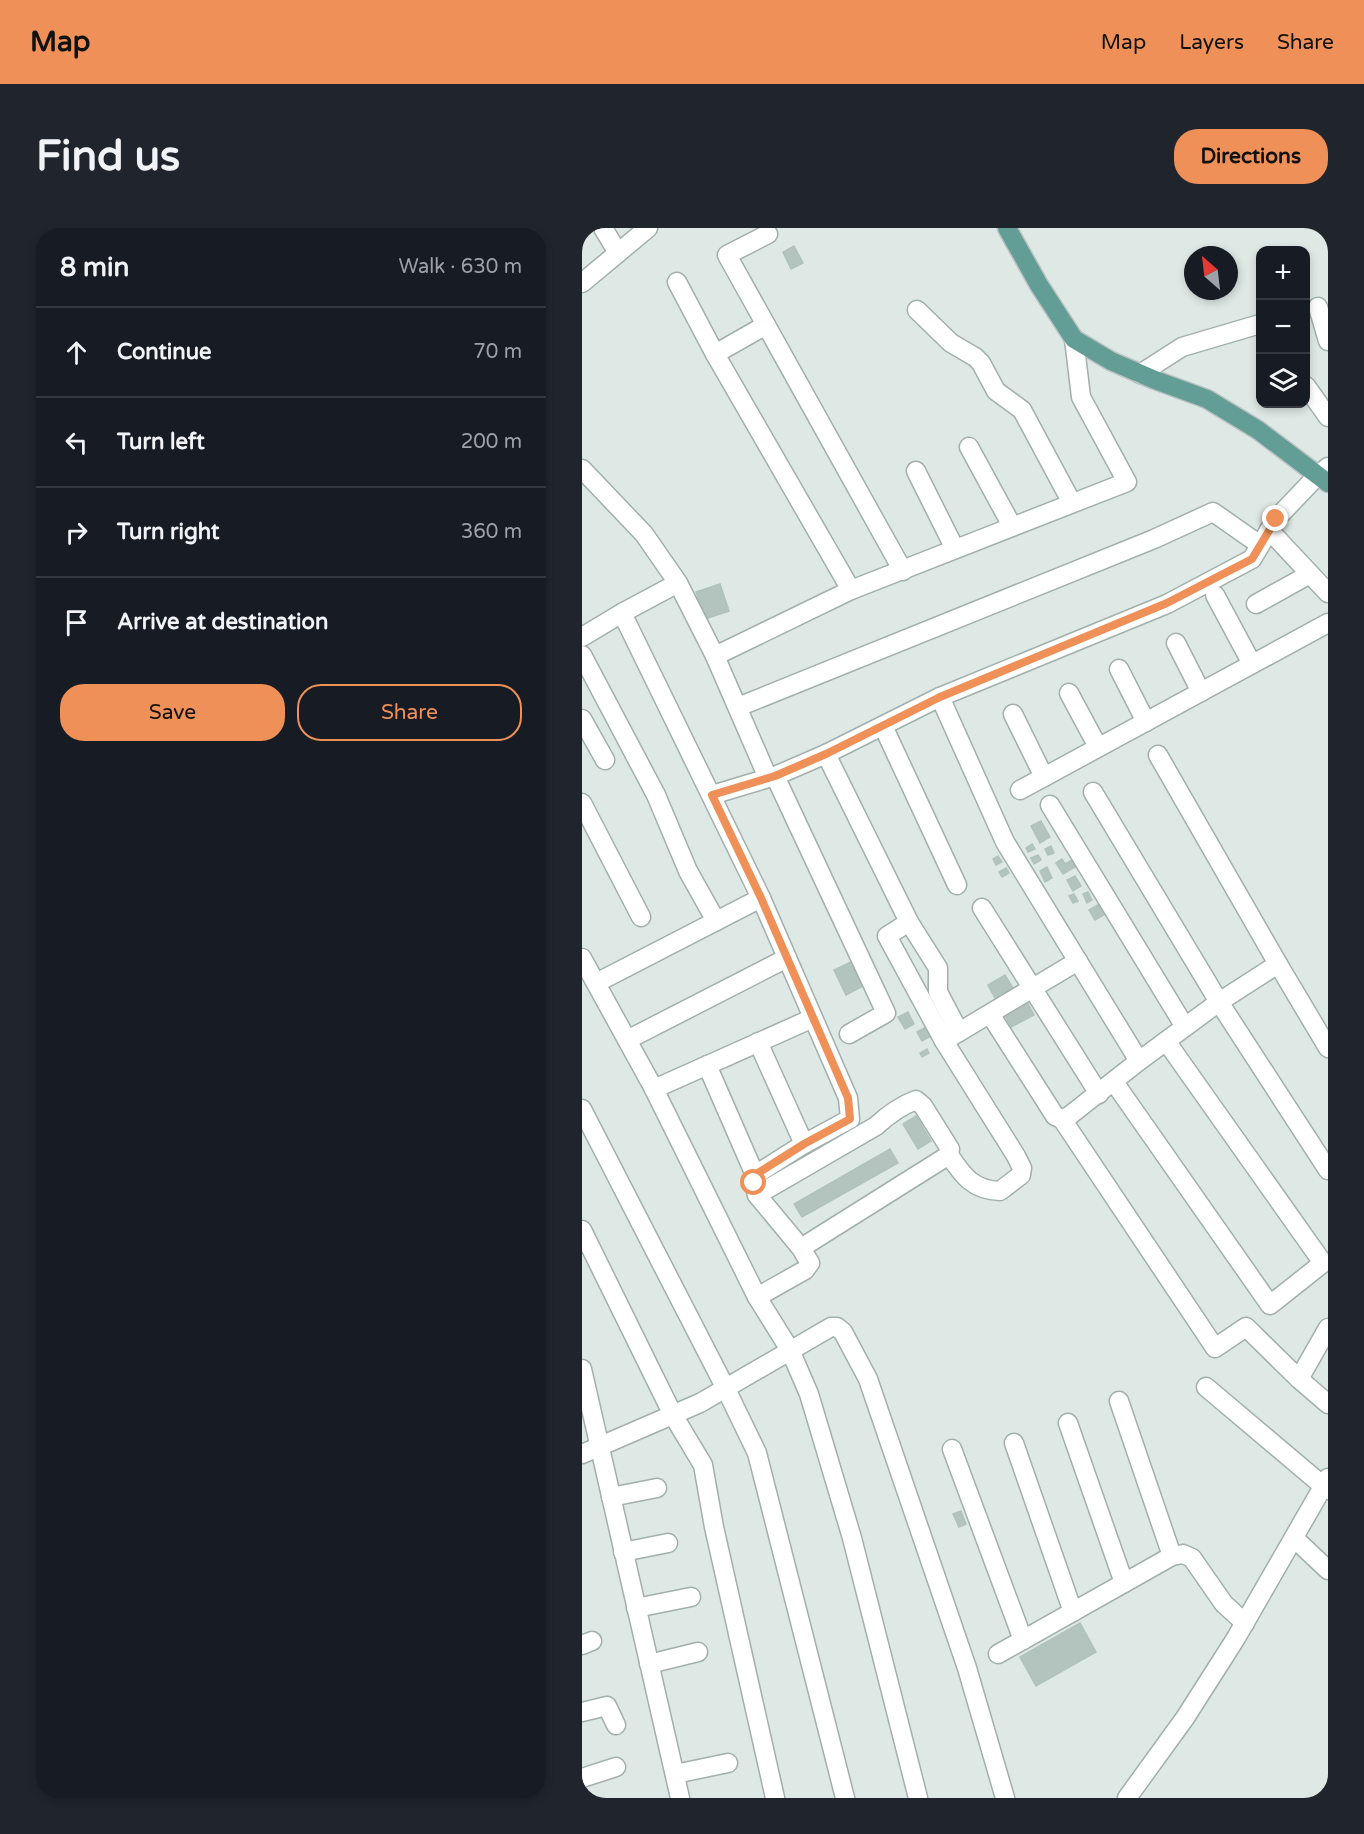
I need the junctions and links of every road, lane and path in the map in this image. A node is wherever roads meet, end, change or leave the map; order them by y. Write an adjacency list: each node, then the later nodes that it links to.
1 (603, 228): 5 (street)
2 (648, 228): 5 (street)
3 (1007, 228): 12 (main road)
4 (768, 234): 10 (street)
5 (618, 253): 7 (street)
6 (677, 282): 14 (street)
7 (582, 283)
8 (1317, 308): 13 (street)
9 (917, 310): 22 (street)
10 (766, 325): 14 (street); 26 (street)
11 (1256, 326): 15 (street)
12 (1074, 339): 15 (main road); 22 (street)
13 (1328, 341)
14 (715, 354): 29 (street)
15 (1140, 374): 21 (main road)
16 (1310, 393): 17 (street)
17 (1328, 417)
18 (969, 447): 23 (street)
19 (582, 469): 28 (street)
20 (916, 471): 25 (street)
21 (1324, 475): 24 (street)
22 (1072, 503): 23 (street)
23 (1012, 526): 25 (street)
24 (1264, 537): 27 (street); 43 (street); 44 (street)
25 (955, 549): 26 (street)
26 (903, 571): 29 (street)
27 (1310, 574): 30 (street); 32 (street)
28 (678, 583): 33 (street); 38 (street)
29 (851, 590): 38 (street)
30 (1328, 593)
31 (1215, 595): 39 (street)
32 (1256, 604)
33 (622, 613): 35 (street); 57 (street)
34 (1328, 623): 39 (street)
35 (582, 637)
36 (1176, 643): 41 (street)
37 (582, 655): 64 (street)
38 (715, 656): 44 (street)
39 (1252, 664): 41 (street)
40 (1119, 669): 47 (street)
41 (1201, 692): 47 (street)
42 (1069, 693): 49 (street)
43 (940, 697): 48 (street); 68 (street)
44 (738, 707): 53 (street)
45 (1013, 714): 54 (street)
46 (582, 718): 52 (street)
47 (1146, 722): 49 (street)
48 (883, 726): 50 (street); 60 (street)
49 (1098, 747): 54 (street)
50 (826, 754): 53 (street); 65 (street)
51 (1158, 755): 69 (street)
52 (605, 760)
53 (772, 777): 57 (street); 76 (street)
54 (1044, 777): 55 (street)
55 (1020, 790)
56 (1093, 792): 72 (street)
57 (712, 795): 61 (street)
58 (582, 803): 63 (street)
59 (1050, 805): 75 (street)
60 (957, 885)
61 (761, 898): 64 (street); 67 (street)
62 (982, 908): 71 (street)
63 (641, 917)
64 (716, 921): 70 (street)
65 (909, 922): 77 (street); 77 (street)
66 (582, 958): 70 (street)
67 (787, 958): 74 (street); 78 (street)
68 (1078, 961): 71 (street); 82 (street)
69 (1278, 964): 72 (street); 81 (street)
70 (596, 983): 78 (street)
71 (1033, 989): 73 (street); 86 (street)
72 (1219, 1002): 75 (street); 91 (street)
73 (990, 1014): 77 (street); 88 (street)
74 (813, 1018): 80 (street); 89 (street)
75 (1185, 1027): 79 (street)
76 (849, 1034)
77 (951, 1037): 90 (street)
78 (627, 1040): 85 (street)
79 (1166, 1041): 82 (street); 98 (street)
80 (758, 1042): 83 (street); 89 (street)
81 (1328, 1048)
82 (1139, 1061): 84 (street)
83 (707, 1065): 85 (street); 92 (street)
84 (1114, 1082): 86 (street); 98 (street)
85 (654, 1089): 97 (street)
86 (1099, 1094): 88 (street)
87 (582, 1110): 105 (street)
88 (1062, 1119): 99 (street)
89 (804, 1144): 92 (street)
90 (949, 1155): 93 (street); 95 (street)
91 (1328, 1170)
92 (755, 1175): 93 (street)
93 (757, 1196): 95 (street)
94 (582, 1230): 96 (street)
95 (801, 1248): 97 (street)
96 (590, 1268): 108 (street)
97 (757, 1297): 101 (street)
98 (1270, 1305): 99 (street)
99 (1246, 1327): 103 (street)
100 (1328, 1328): 103 (street)
101 (790, 1350): 105 (street); 139 (street); 140 (street)
102 (582, 1369): 112 (street)
103 (1299, 1379): 107 (street)
104 (1206, 1387): 113 (street)
105 (726, 1389): 108 (street); 138 (street)
106 (1119, 1401): 119 (street)
107 (1328, 1404)
108 (673, 1415): 112 (street); 137 (street)
109 (1068, 1423): 121 (street)
110 (1014, 1443): 124 (street)
111 (952, 1449): 126 (street)
112 (590, 1450): 115 (street)
113 (1326, 1485): 116 (street)
114 (657, 1488): 115 (street)
115 (610, 1497): 118 (street)
116 (1294, 1538): 120 (street); 125 (street)
117 (668, 1543): 118 (street)
118 (623, 1552): 123 (street)
119 (1172, 1556): 121 (street); 125 (street)
120 (1328, 1570)
121 (1124, 1583): 124 (street)
122 (691, 1597): 123 (street)
123 (636, 1608): 129 (street)
124 (1073, 1612): 126 (street)
125 (1245, 1623): 141 (street)
126 (1023, 1641): 128 (street)
127 (698, 1652): 129 (street)
128 (998, 1654)
129 (649, 1664): 134 (street)
130 (582, 1713): 131 (street)
131 (616, 1725)
132 (728, 1763): 134 (street)
133 (615, 1767): 135 (street)
134 (675, 1774): 136 (street)
135 (582, 1778)
136 (680, 1798)
137 (775, 1798)
138 (845, 1798)
139 (918, 1798)
140 (1005, 1798)
141 (1127, 1798)

